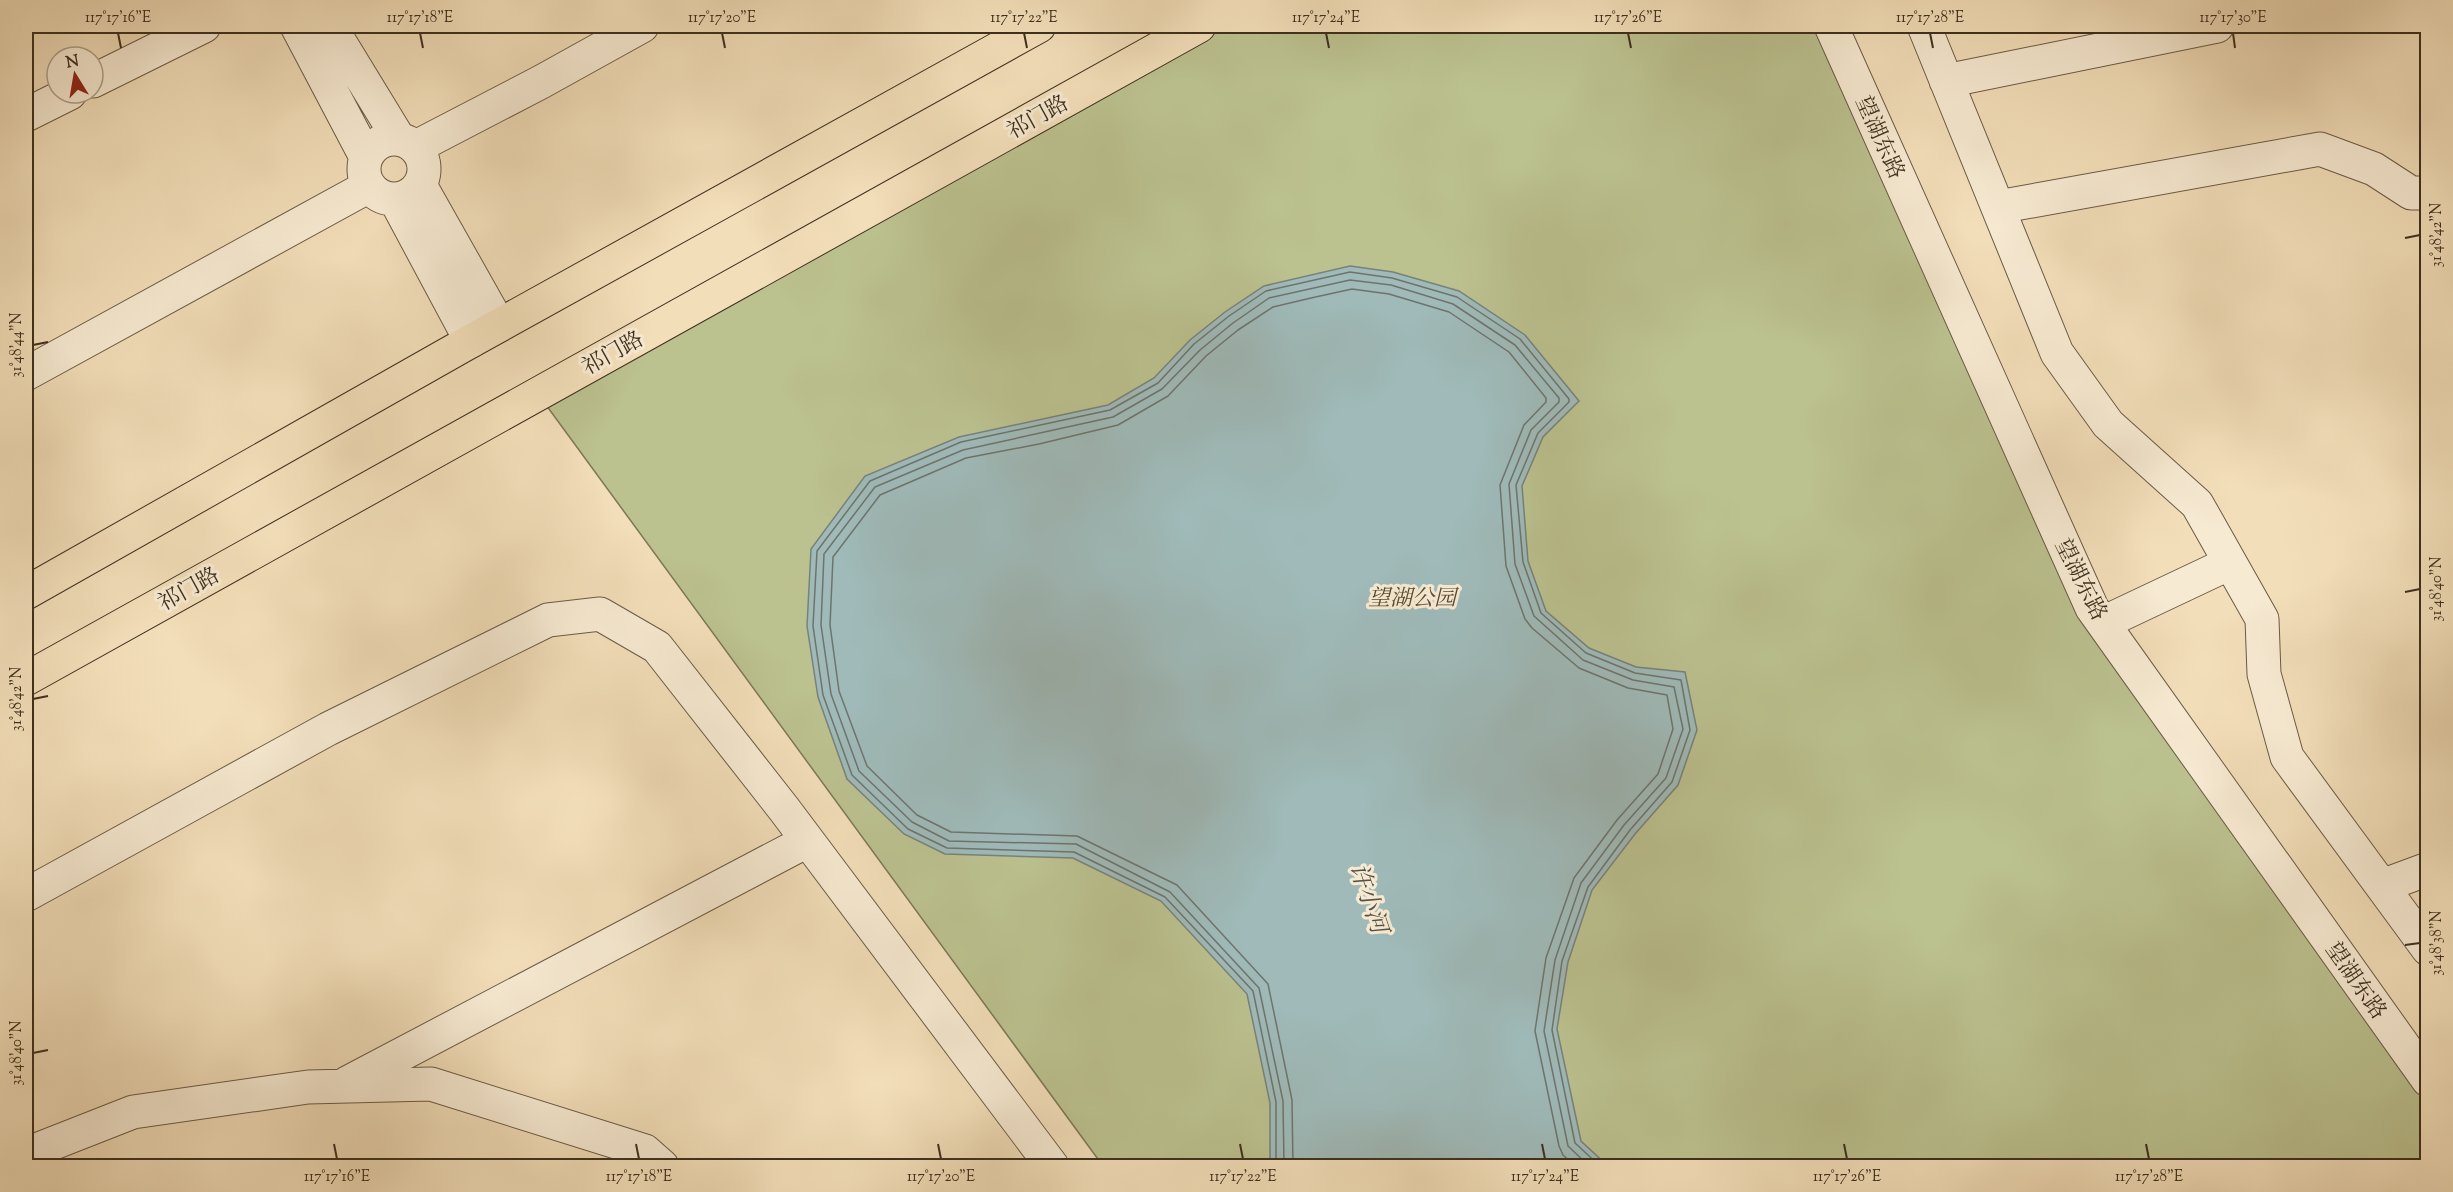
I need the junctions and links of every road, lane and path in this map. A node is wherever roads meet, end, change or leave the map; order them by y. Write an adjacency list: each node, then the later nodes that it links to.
1 (204, 26): 10 (street)
2 (297, 26): 15 (street)
3 (330, 26): 14 (street)
4 (642, 26): 14 (street)
5 (1039, 26): 18 (main road)
6 (1199, 26): 24 (main road, 祁门路)
7 (1831, 26): 23 (street, 望湖东路)
8 (1924, 26): 11 (street)
9 (2217, 26): 11 (street)
10 (105, 75)
11 (1946, 81): 17 (street)
12 (47, 105): 13 (street)
13 (26, 116)
14 (407, 143): 15 (street); 15 (street)
15 (387, 182): 18 (street); 19 (street); 20 (street)
16 (2427, 193): 17 (street)
17 (1998, 207): 21 (street)
18 (499, 326): 19 (main road)
19 (471, 341): 22 (main road)
20 (35, 360)
21 (2230, 563): 23 (street); 27 (street)
22 (26, 593)
23 (2103, 623): 30 (street, 望湖东路)
24 (26, 679)
25 (807, 841): 28 (street); 31 (street); 34 (street)
26 (2427, 869): 27 (street)
27 (2382, 886): 29 (street)
28 (26, 895)
29 (2427, 949)
30 (2427, 1080)
31 (340, 1086): 32 (street); 33 (street)
32 (26, 1154)
33 (662, 1167)
34 (1052, 1167)

